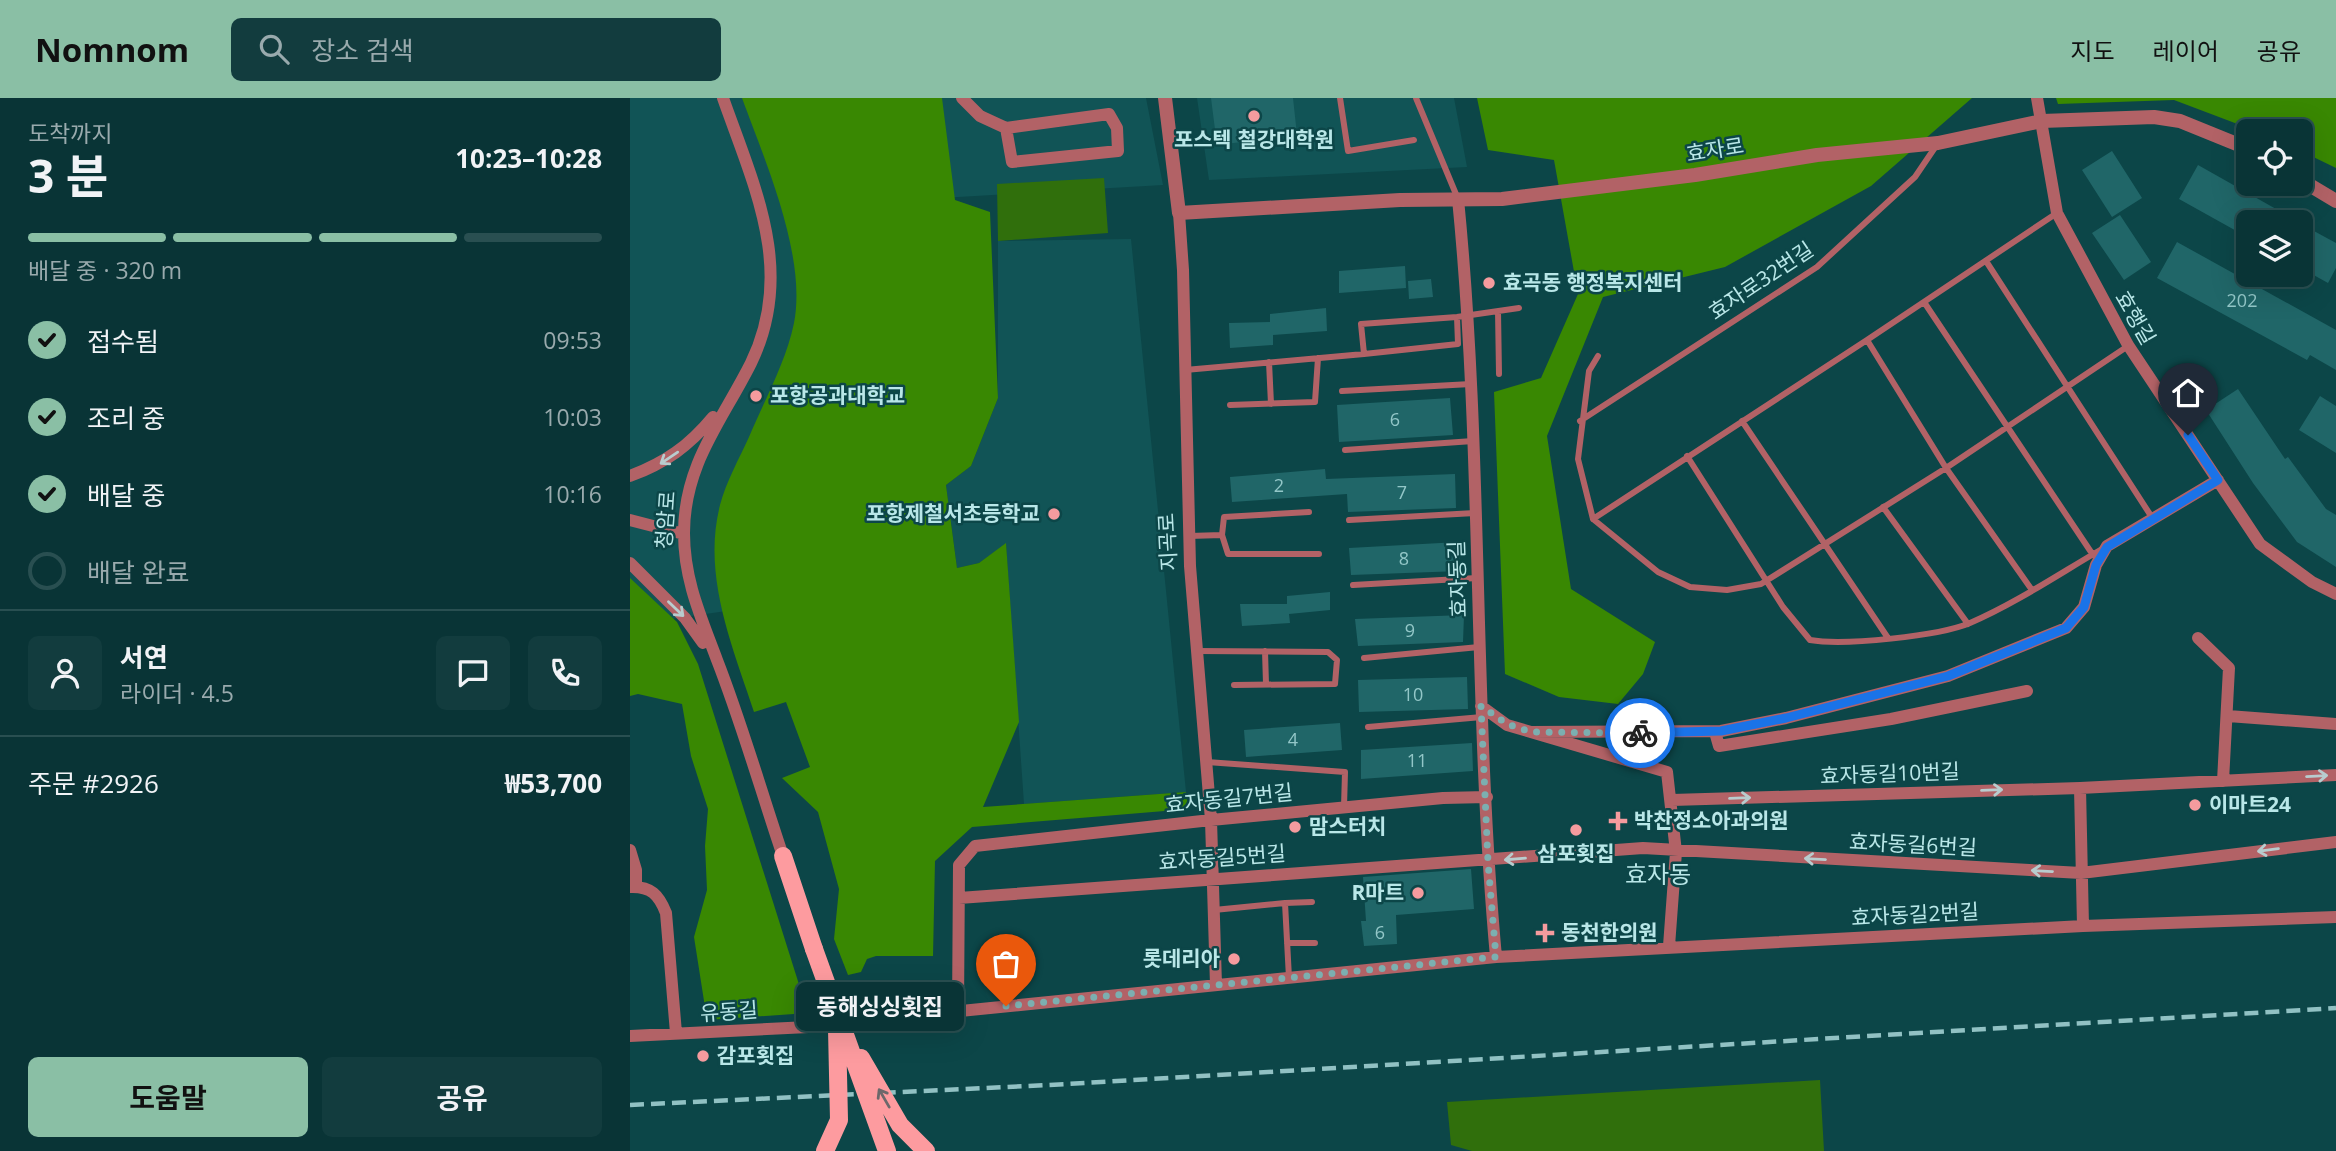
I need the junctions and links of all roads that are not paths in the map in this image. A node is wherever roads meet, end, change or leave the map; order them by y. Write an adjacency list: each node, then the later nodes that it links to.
1 (723, 98): 33 (street, 청암로)
2 (961, 98): 8 (street)
3 (1165, 98): 15 (street, 지곡로)
4 (1340, 98): 9 (lane)
5 (1416, 98): 13 (lane)
6 (2037, 98): 7 (street, 효행길)
7 (2042, 121): 10 (street, 효자로); 11 (street, 효자로); 16 (street, 효행길)
8 (1006, 128): 8 (street)
9 (1414, 140)
10 (1938, 143): 13 (street, 효자로); 36 (lane, 효자로32번길)
11 (2236, 144)
12 (2313, 187): 14 (street)
13 (1458, 199): 15 (street, 효자로); 21 (street, 효자동길)
14 (2336, 201)
15 (1179, 213): 28 (street, 지곡로)
16 (2057, 213): 17 (lane); 23 (street, 효행길)
17 (1986, 261): 18 (lane); 31 (lane)
18 (1924, 302): 22 (lane); 38 (lane)
19 (1519, 308): 20 (lane)
20 (1498, 311): 21 (lane); 29 (lane)
21 (1463, 316): 24 (lane); 24 (lane); 30 (street, 효자동길)
22 (1867, 340): 37 (lane); 42 (lane)
23 (2128, 345): 31 (lane); 44 (street, 효행길)
24 (1364, 354): 26 (lane)
25 (1598, 356): 36 (lane)
26 (1318, 358): 27 (lane); 34 (lane)
27 (1269, 362): 28 (lane); 34 (lane)
28 (1183, 370): 54 (street, 지곡로)
29 (1499, 374)
30 (1471, 384): 32 (lane); 39 (street, 효자동길)
31 (2065, 388): 38 (lane); 49 (lane)
32 (1342, 391)
33 (734, 393): 43 (street, one-way to 43); 52 (street, 청암로)
34 (1272, 404): 35 (lane)
35 (1230, 405)
36 (1580, 421): 48 (lane)
37 (1742, 421): 41 (lane); 55 (lane)
38 (2007, 426): 42 (lane); 58 (lane)
39 (1473, 441): 40 (lane); 47 (street, 효자동길)
40 (1345, 450)
41 (1687, 456): 48 (lane); 61 (lane)
42 (1946, 468): 45 (lane); 63 (lane)
43 (630, 476)
44 (2218, 480): 49 (street); 64 (street, 효행길)
45 (1884, 507): 55 (lane); 65 (lane)
46 (1309, 512): 53 (lane)
47 (1475, 513): 51 (lane); 60 (street, 효자동길)
48 (1593, 519): 61 (lane)
49 (2153, 519): 56 (street)
50 (630, 520): 52 (street)
51 (1349, 520)
52 (684, 534): 72 (street, 청암로)
53 (1222, 535): 54 (lane); 57 (lane)
54 (1189, 536): 69 (street, 지곡로)
55 (1823, 545): 61 (lane); 66 (lane)
56 (2107, 547): 58 (lane); 81 (street)
57 (1319, 554)
58 (2093, 555): 63 (lane)
59 (630, 564): 72 (street, one-way to 72)
60 (1477, 579): 62 (lane); 68 (street, 효자동길)
61 (1766, 580): 66 (lane)
62 (1353, 585)
63 (2032, 590): 65 (lane)
64 (2336, 594)
65 (1968, 624): 66 (lane)
66 (1888, 638)
67 (2198, 638): 77 (street)
68 (1479, 647): 71 (lane); 76 (street, 효자동길)
69 (1197, 651): 70 (lane); 82 (street, 지곡로)
70 (1265, 651): 73 (lane); 73 (lane)
71 (1364, 658)
72 (717, 659): 93 (street, 청암로)
73 (1266, 684): 74 (lane)
74 (1234, 685)
75 (2027, 691): 81 (street)
76 (1482, 712): 79 (lane); 80 (street); 86 (street, 효자동길)
77 (2228, 716): 78 (street); 84 (street)
78 (2336, 724)
79 (1368, 727)
80 (1531, 732): 81 (street); 87 (street)
81 (1715, 732)
82 (1207, 762): 88 (lane); 89 (street, 지곡로)
83 (2336, 775): 84 (street, 효자동길10번길, one-way to 83)
84 (2223, 781): 85 (street, 효자동길10번길)
85 (2080, 788): 87 (street, 효자동길10번길, one-way to 85); 95 (street)
86 (1487, 797): 88 (street, 효자동길7번길); 94 (street, 효자동길)
87 (1672, 800): 92 (street)
88 (1344, 807): 89 (street, 효자동길7번길)
89 (1211, 820): 96 (street, 지곡로); 98 (street, 효자동길7번길)
90 (2336, 842): 95 (street, 효자동길6번길, one-way to 95)
91 (630, 850): 97 (street)
92 (1676, 852): 94 (street, 효자동길6번길, one-way to 94); 95 (street, 효자동길6번길, one-way to 92); 106 (street)
93 (783, 856): 111 (main road, 청암로, bridge)
94 (1488, 862): 96 (street, 효자동길5번길); 107 (street, 효자동길)
95 (2081, 873): 103 (street)
96 (1213, 877): 98 (street, 효자동길5번길); 101 (street, 지곡로)
97 (633, 887): 112 (street)
98 (959, 898): 110 (street)
99 (1312, 902): 100 (lane)
100 (1285, 903): 101 (lane); 104 (lane)
101 (1214, 910): 109 (street, 지곡로)
102 (2336, 917): 103 (street, 효자동길2번길)
103 (2083, 926): 106 (street, 효자동길2번길)
104 (1287, 943): 105 (lane); 108 (lane)
105 (1315, 943)
106 (1669, 946): 107 (street, 효자동길2번길)
107 (1496, 957): 108 (street, 효자동길2번길)
108 (1289, 978): 109 (street, 효자동길2번길)
109 (1216, 985): 110 (street, 유동길)
110 (958, 1011): 111 (street, 유동길)
111 (839, 1021): 112 (street, 유동길); 114 (main road, bridge); 115 (main road, bridge); 116 (main road, one-way to 111, bridge)
112 (676, 1033): 113 (street, 유동길)
113 (630, 1036)
114 (825, 1151)
115 (887, 1151)
116 (926, 1151)

